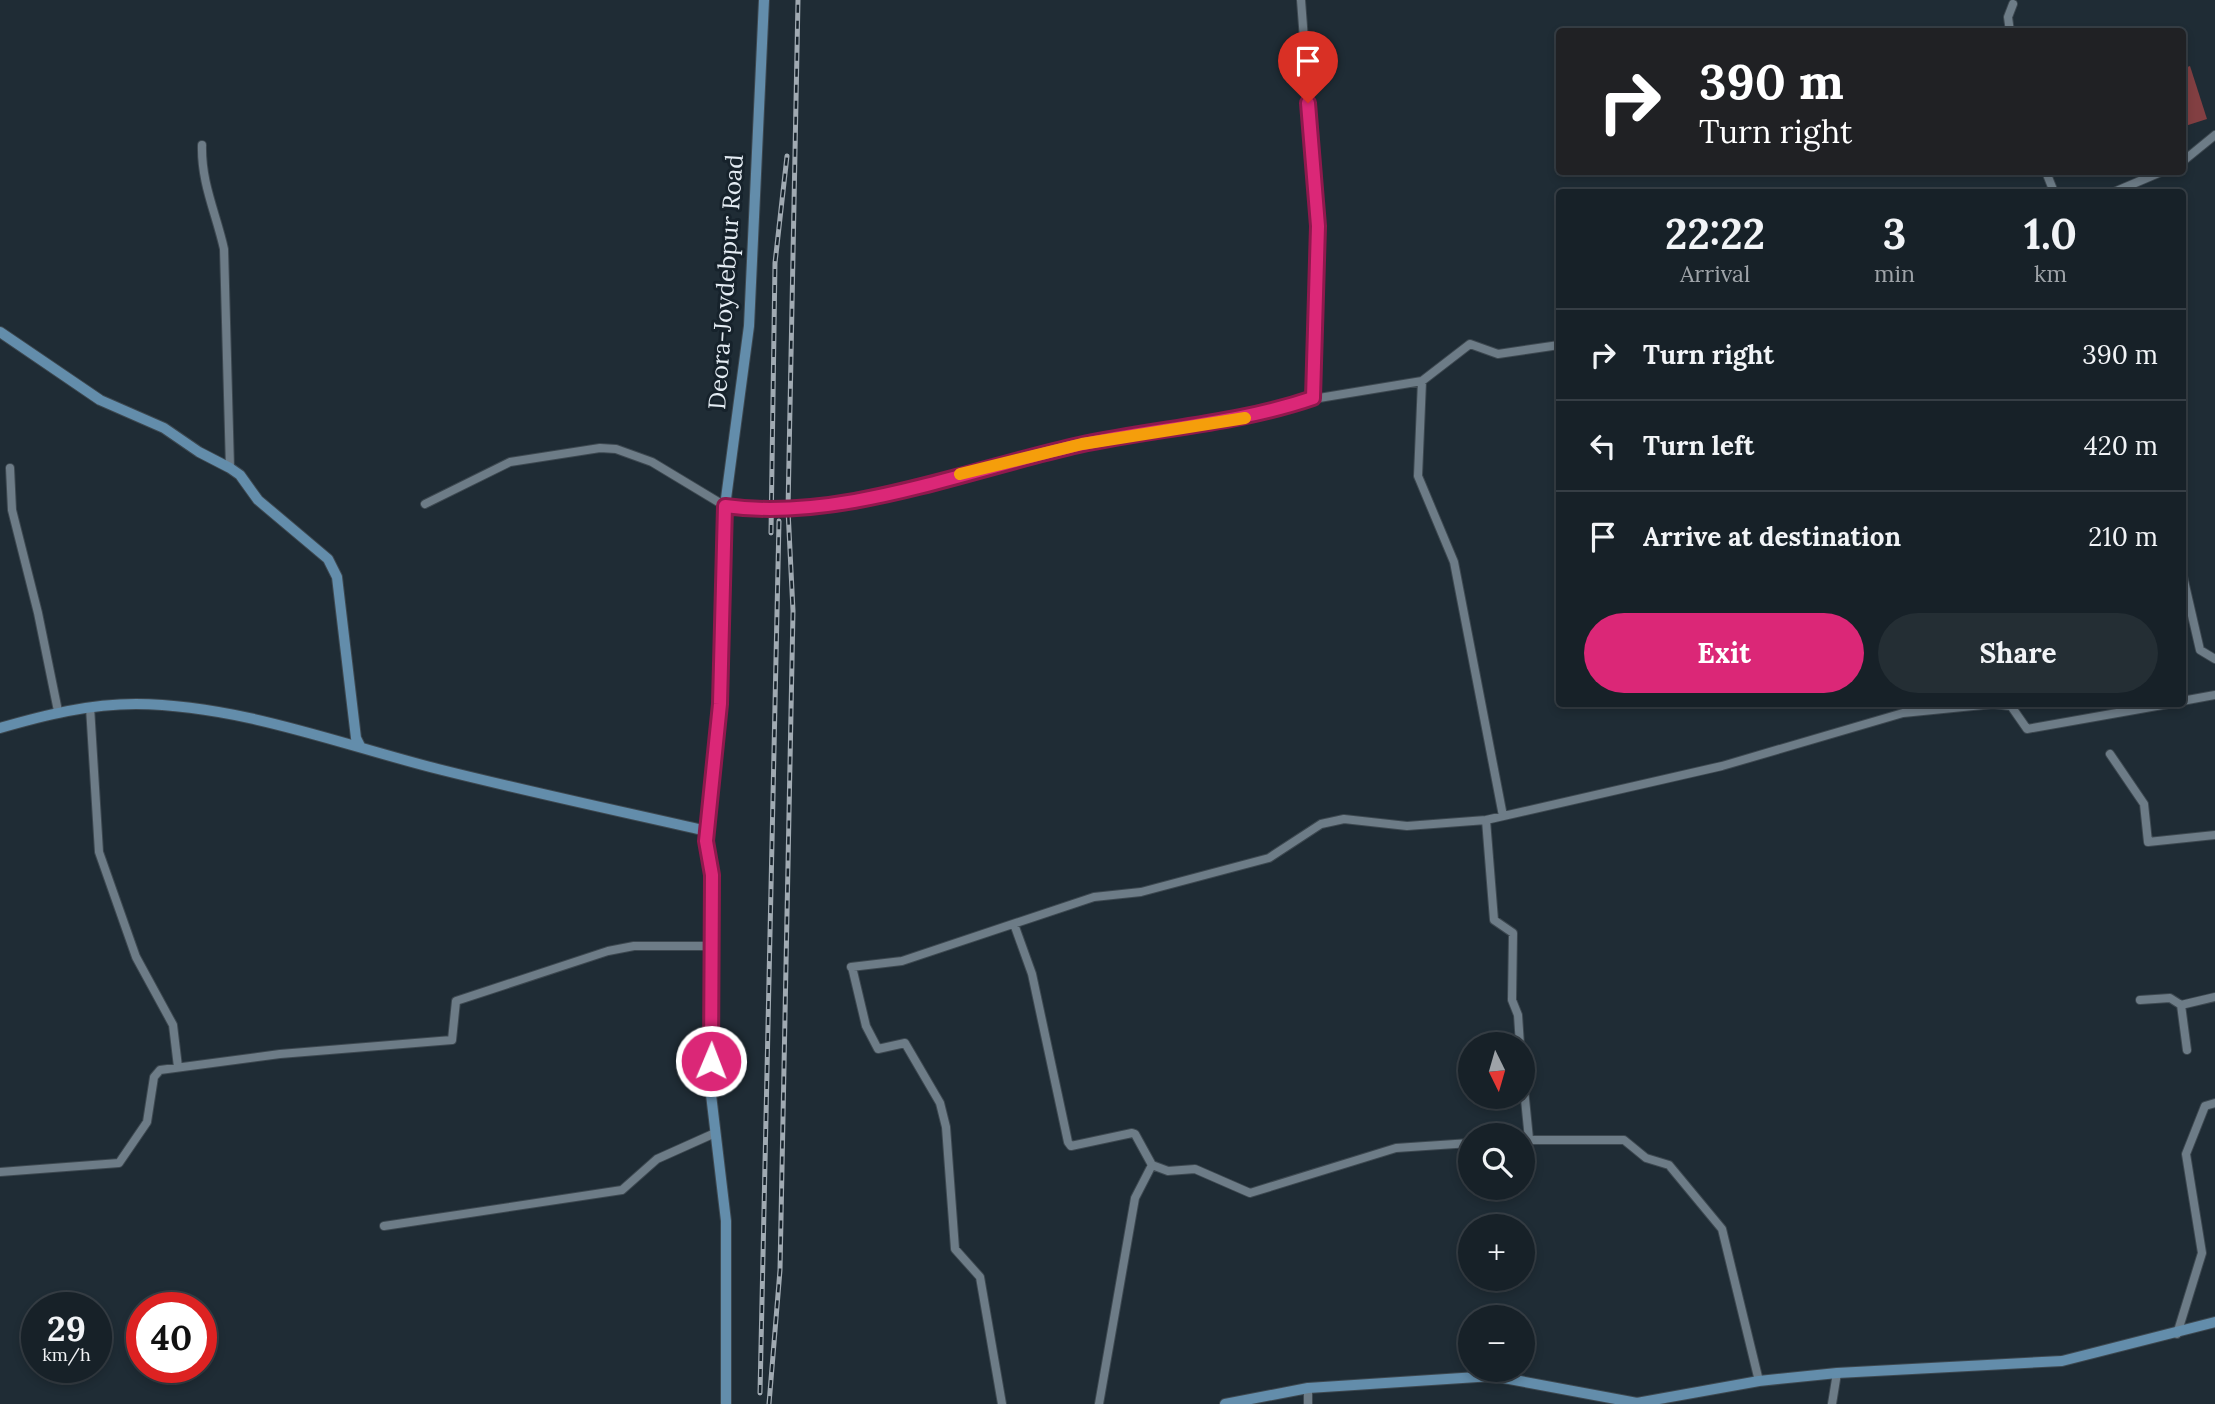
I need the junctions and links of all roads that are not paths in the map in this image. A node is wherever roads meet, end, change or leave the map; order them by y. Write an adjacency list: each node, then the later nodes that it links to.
1 (764, 0): 17 (street, Deora-Joydebpur Road)
2 (1301, 0): 13 (street)
3 (2013, 4): 4 (street)
4 (2009, 28)
5 (2215, 135): 7 (street)
6 (202, 145): 15 (street)
7 (2186, 159)
8 (2154, 175): 9 (street)
9 (2121, 189)
10 (0, 332): 15 (street)
11 (1556, 345): 12 (street)
12 (1422, 381): 13 (street); 30 (street)
13 (1313, 398): 17 (street)
14 (10, 468): 26 (street)
15 (230, 468): 28 (street)
16 (425, 504): 17 (street)
17 (725, 506): 32 (street, Deora-Joydebpur Road)
18 (2186, 589): 19 (street)
19 (2215, 659)
20 (2215, 695): 21 (street)
21 (2186, 700)
22 (90, 707): 26 (street); 28 (street); 41 (street)
23 (1963, 707): 30 (street)
24 (2012, 707): 25 (street)
25 (2151, 707)
26 (58, 711): 27 (street)
27 (0, 728)
28 (360, 746): 32 (street)
29 (2110, 754): 33 (street)
30 (1503, 816): 31 (street)
31 (1486, 820): 34 (street); 39 (street)
32 (707, 831): 35 (street, Deora-Joydebpur Road)
33 (2215, 835)
34 (1014, 925): 46 (street); 55 (street)
35 (712, 946): 41 (street); 43 (street, Deora-Joydebpur Road)
36 (2215, 998): 38 (street)
37 (2140, 1000): 38 (street)
38 (2181, 1005): 40 (street)
39 (1519, 1032)
40 (2187, 1050)
41 (177, 1067): 47 (street)
42 (2215, 1103): 50 (street)
43 (715, 1133): 48 (street); 54 (street, Deora-Joydebpur Road)
44 (1535, 1140): 52 (street)
45 (1458, 1144): 46 (street)
46 (1152, 1166): 56 (street)
47 (0, 1171)
48 (384, 1226)
49 (2215, 1322): 50 (street)
50 (2177, 1334): 51 (street)
51 (1837, 1373): 52 (street); 59 (street)
52 (1759, 1381): 53 (street)
53 (1308, 1388): 57 (street); 58 (street)
54 (726, 1404)
55 (1002, 1404)
56 (1098, 1404)
57 (1225, 1404)
58 (1308, 1404)
59 (1832, 1404)

